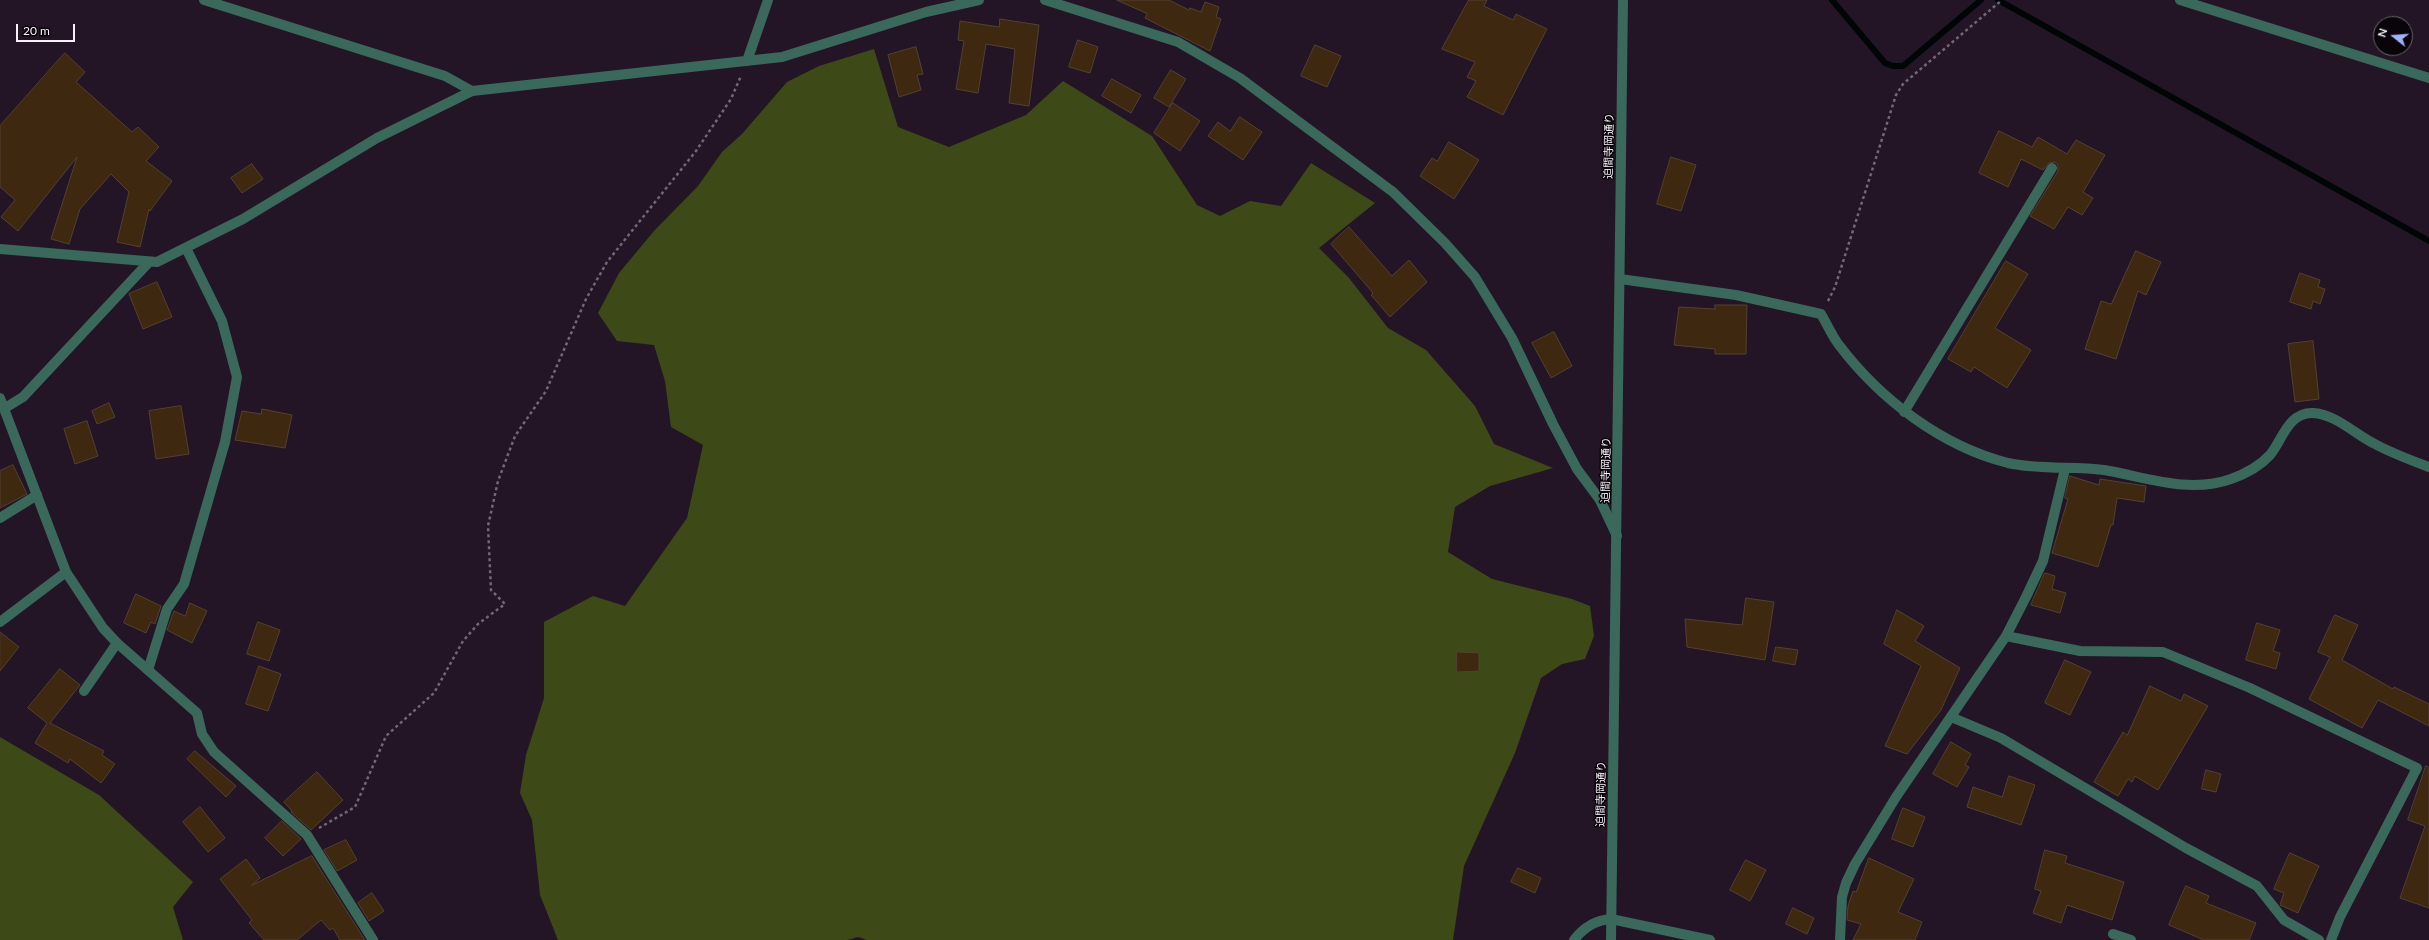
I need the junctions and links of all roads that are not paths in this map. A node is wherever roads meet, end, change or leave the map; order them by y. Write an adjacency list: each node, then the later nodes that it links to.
1 (204, 0): 9 (street)
2 (768, 0): 7 (street)
3 (980, 0): 7 (street)
4 (1045, 0): 22 (street)
5 (1623, 0): 14 (street, 迫間寺岡通り)
6 (2180, 0): 8 (street)
7 (747, 61): 9 (street)
8 (2429, 78)
9 (472, 91): 11 (street)
10 (2052, 168): 17 (street)
11 (186, 248): 13 (street); 27 (street)
12 (0, 249): 13 (street)
13 (149, 262): 16 (street)
14 (1620, 278): 17 (street); 22 (street, 迫間寺岡通り)
15 (0, 398): 16 (street)
16 (2, 409): 20 (street)
17 (1904, 412): 19 (street)
18 (2429, 467): 19 (street)
19 (2065, 469): 25 (street)
20 (36, 495): 21 (street); 23 (street)
21 (0, 518)
22 (1617, 536): 30 (street, 迫間寺岡通り)
23 (66, 572): 24 (street); 26 (street)
24 (0, 622)
25 (2006, 636): 29 (street); 39 (street)
26 (117, 643): 27 (street); 28 (street)
27 (148, 670): 32 (street)
28 (84, 691)
29 (1951, 717): 36 (street); 38 (street)
30 (1611, 919): 33 (street); 34 (street, 迫間寺岡通り); 35 (street)
31 (2113, 934): 37 (street)
32 (374, 940)
33 (1574, 940)
34 (1611, 940)
35 (1710, 940)
36 (1840, 940)
37 (2131, 940)
38 (2319, 940)
39 (2331, 940)

